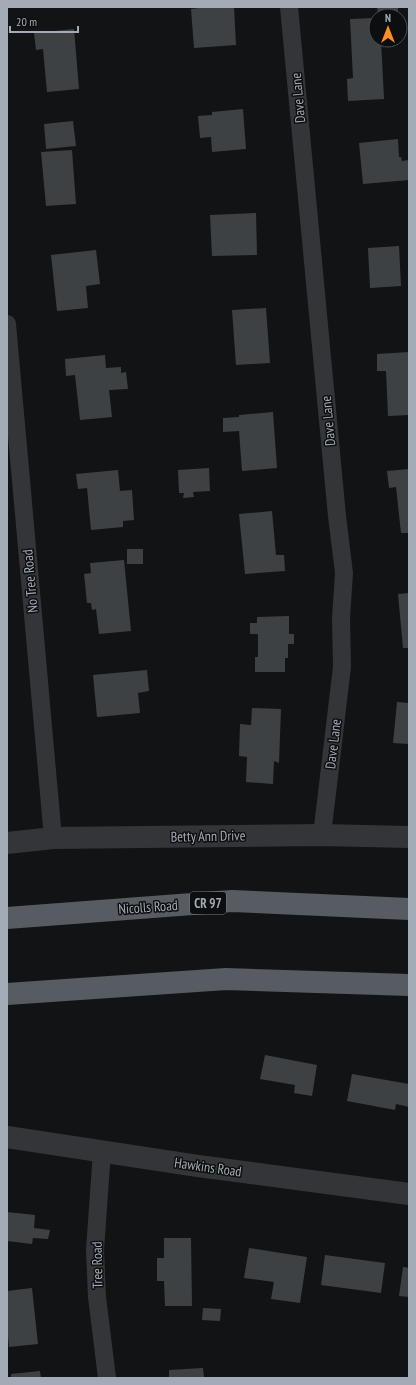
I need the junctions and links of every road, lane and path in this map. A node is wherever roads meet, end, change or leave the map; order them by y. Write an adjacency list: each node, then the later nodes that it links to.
1 (289, 7): 3 (street, Dave Lane)
2 (7, 324): 5 (street, No Tree Road)
3 (322, 835): 4 (street, Betty Ann Drive); 5 (street, Betty Ann Drive)
4 (409, 837)
5 (53, 838): 6 (street, Betty Ann Drive)
6 (7, 843)
7 (409, 909): 8 (highway, Nicolls Road / CR 97)
8 (7, 918)
9 (409, 985): 10 (highway)
10 (7, 994)
11 (7, 1137): 12 (street, Hawkins Road)
12 (102, 1151): 13 (street, Hawkins Road); 14 (street, Tree Road)
13 (409, 1194)
14 (107, 1378)

